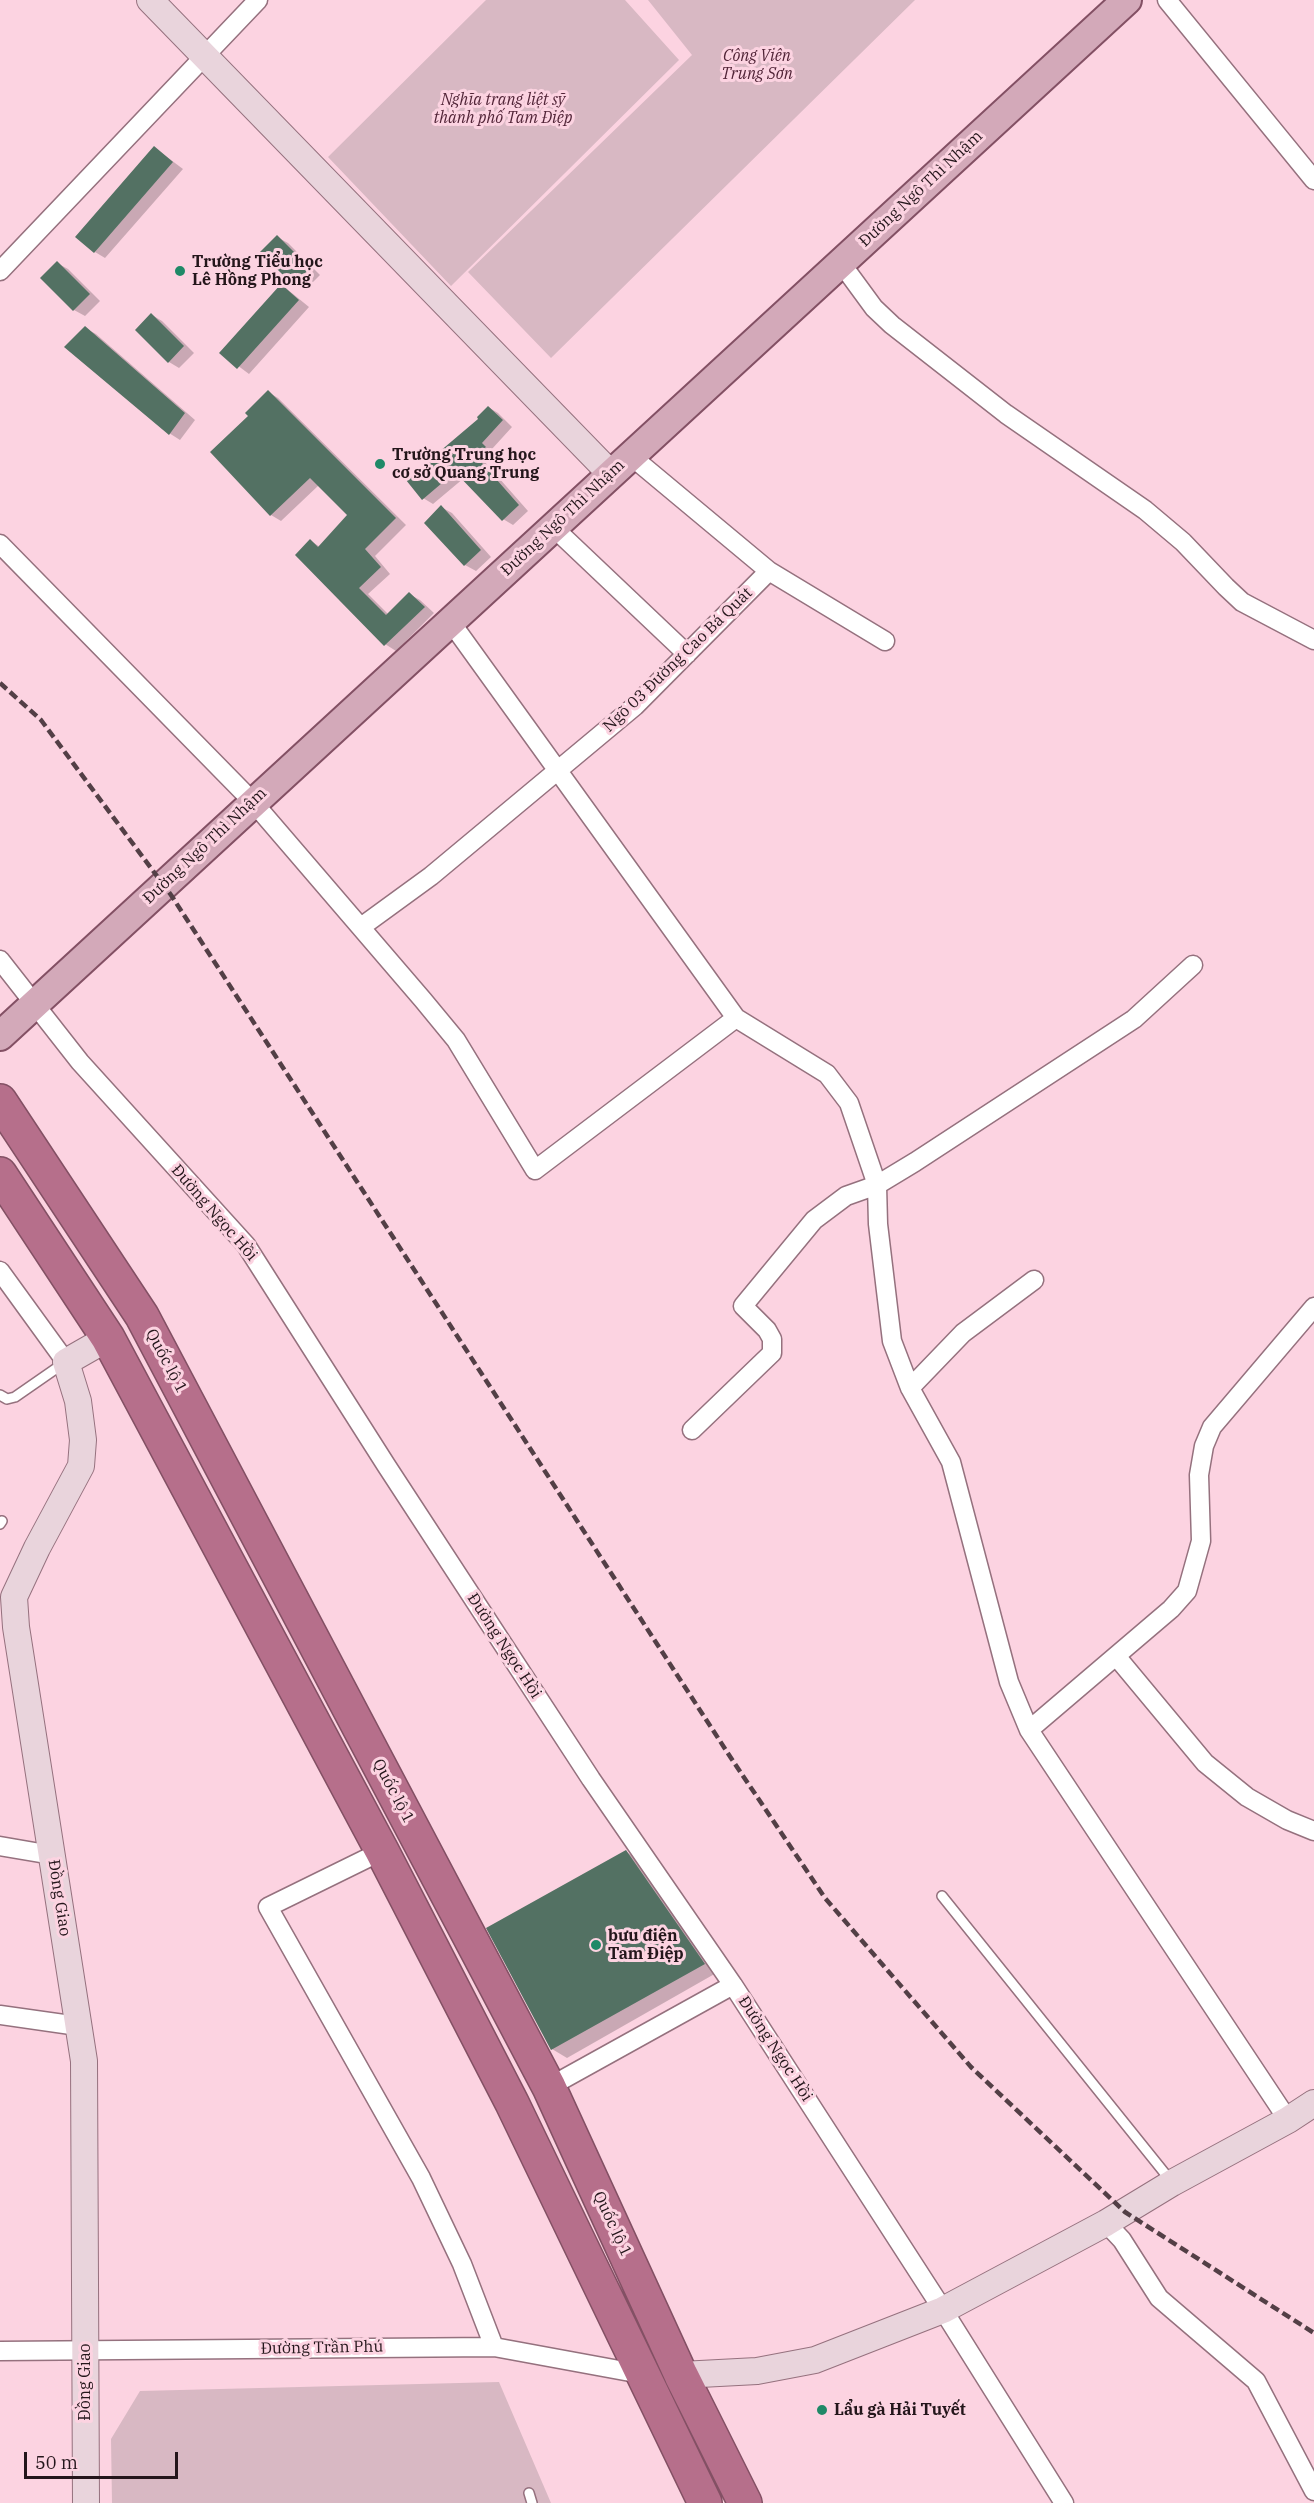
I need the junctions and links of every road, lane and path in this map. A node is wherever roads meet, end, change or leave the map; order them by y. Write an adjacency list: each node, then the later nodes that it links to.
1 (150, 0): 5 (street)
2 (258, 0): 5 (street)
3 (1127, 0): 7 (main road, Đường Ngô Thì Nhậm)
4 (1167, 0): 6 (street)
5 (204, 56): 8 (street); 9 (street)
6 (1314, 180)
7 (841, 263): 9 (main road, Đường Ngô Thì Nhậm); 14 (street)
8 (0, 271)
9 (621, 465): 10 (main road, Đường Ngô Thì Nhậm); 12 (street)
10 (554, 526): 13 (main road, Đường Ngô Thì Nhậm); 16 (street)
11 (0, 544): 18 (street)
12 (769, 571): 15 (street); 16 (street, Ngõ 03 Đường Cao Bá Quát)
13 (450, 621): 17 (street); 18 (main road, Đường Ngô Thì Nhậm)
14 (1314, 640)
15 (885, 641)
16 (687, 654): 17 (street, Ngõ 03 Đường Cao Bá Quát)
17 (558, 770): 19 (street, Ngõ 03 Đường Cao Bá Quát); 23 (street)
18 (254, 802): 19 (street); 22 (main road, Đường Ngô Thì Nhậm)
19 (361, 927): 23 (street)
20 (0, 960): 22 (street, Đường Ngọc Hồi)
21 (1193, 965): 27 (street)
22 (35, 1004): 24 (main road, Đường Ngô Thì Nhậm); 43 (street, Đường Ngọc Hồi)
23 (736, 1018): 27 (street)
24 (0, 1036)
25 (0, 1101): 46 (highway, Quốc lộ 1)
26 (0, 1174): 31 (highway)
27 (878, 1185): 33 (street); 35 (street)
28 (0, 1271): 32 (street)
29 (1034, 1280): 33 (street)
30 (1314, 1307): 36 (street)
31 (108, 1338): 32 (street); 40 (highway)
32 (66, 1362): 34 (lane); 41 (street, Đồng Giao)
33 (910, 1388): 37 (street)
34 (0, 1395)
35 (692, 1430)
36 (1116, 1656): 37 (street); 38 (street)
37 (1029, 1730): 48 (street)
38 (1314, 1831)
39 (0, 1846): 41 (street)
40 (382, 1851): 52 (street); 55 (highway)
41 (52, 1855): 45 (street, Đồng Giao)
42 (942, 1896): 49 (lane)
43 (733, 1985): 46 (street); 51 (street, Đường Ngọc Hồi)
44 (0, 2016): 45 (street)
45 (78, 2026): 53 (street, Đồng Giao)
46 (549, 2087): 56 (highway, Quốc lộ 1)
47 (1314, 2103): 48 (street)
48 (1288, 2120): 49 (street)
49 (1172, 2183): 50 (street)
50 (1106, 2223): 51 (street); 57 (street)
51 (943, 2310): 56 (street); 63 (street, Đường Ngọc Hồi)
52 (494, 2347): 53 (street, Đường Trần Phú); 55 (street, Đường Trần Phú)
53 (85, 2350): 54 (street, Đường Trần Phú); 59 (street, Đồng Giao)
54 (0, 2351)
55 (641, 2373): 56 (highway); 61 (highway)
56 (681, 2375): 62 (highway, Quốc lộ 1)
57 (1314, 2491)
58 (529, 2493): 60 (lane)
59 (86, 2503)
60 (532, 2503)
61 (705, 2503)
62 (745, 2503)
63 (1064, 2503)

